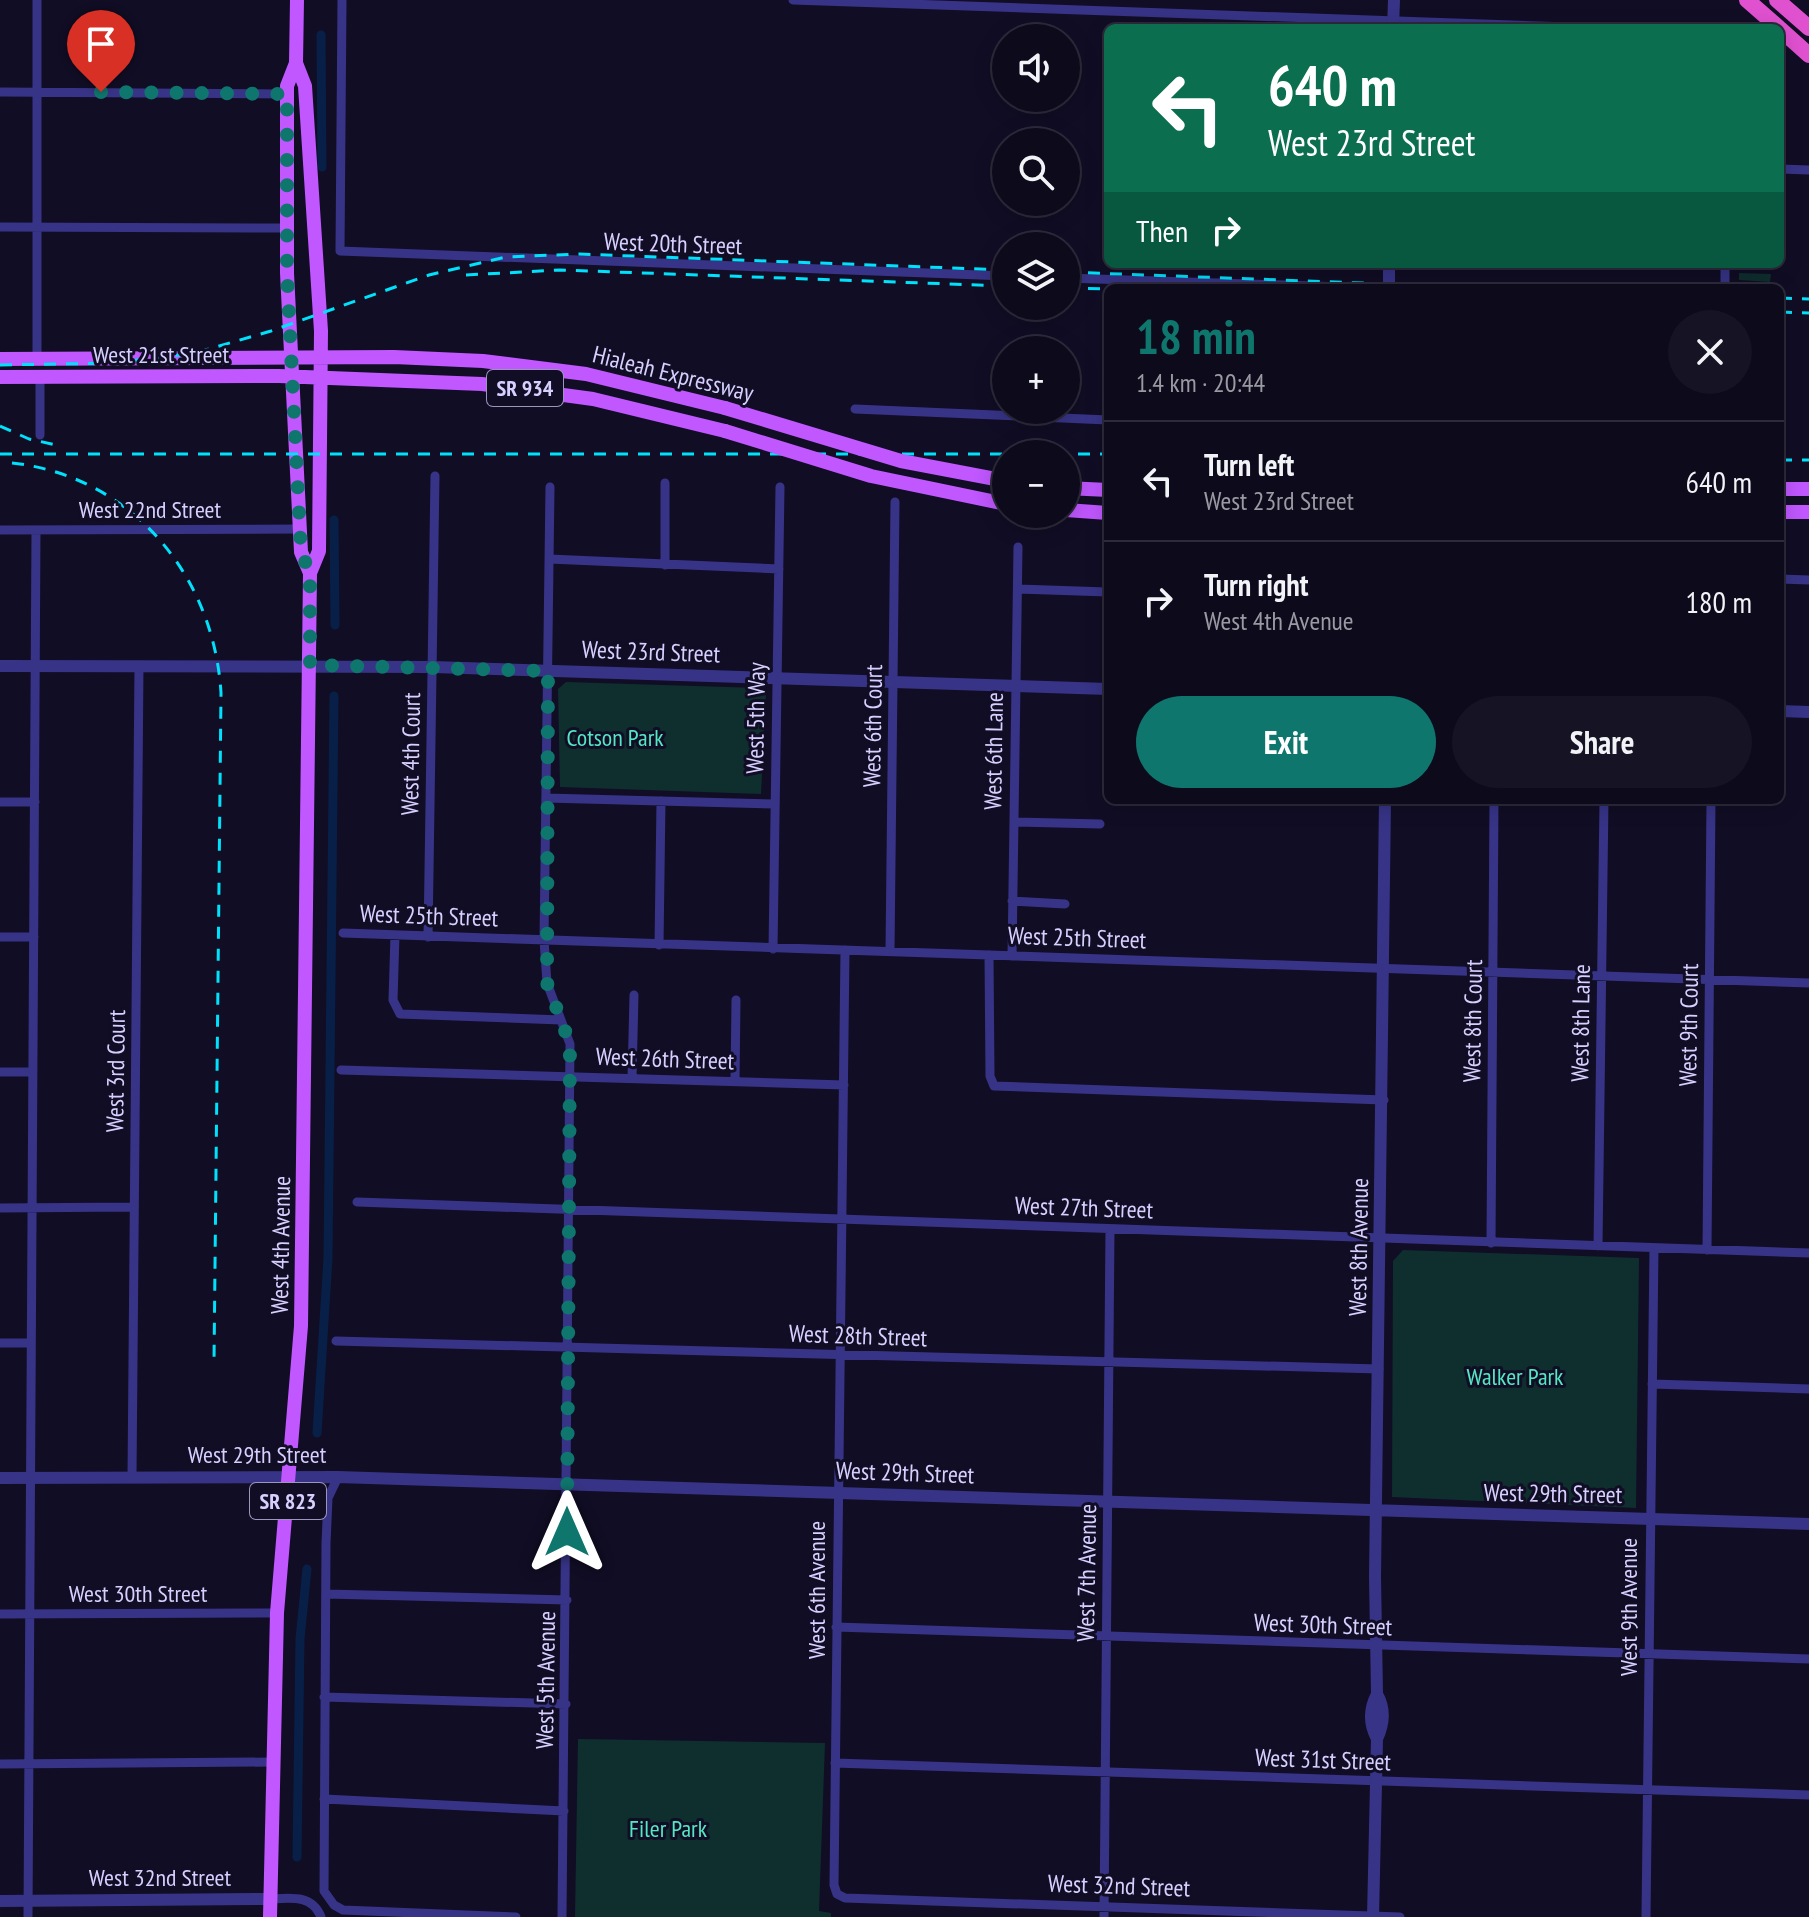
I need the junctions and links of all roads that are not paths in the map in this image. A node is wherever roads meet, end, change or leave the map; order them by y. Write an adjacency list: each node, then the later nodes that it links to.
1 (37, 0): 15 (street)
2 (297, 0): 13 (main road, West 4th Avenue / SR 823)
3 (342, 0): 22 (street, West 20th Street)
4 (793, 0): 8 (street)
5 (1394, 0): 8 (street)
6 (1747, 0): 9 (highway)
7 (1777, 0): 10 (highway)
8 (1394, 24)
9 (1773, 24)
10 (1809, 28)
11 (1784, 34): 12 (highway)
12 (1809, 55)
13 (296, 63): 16 (main road, West 4th Avenue / SR 823); 26 (main road, West 4th Avenue / SR 823)
14 (0, 92): 15 (street)
15 (37, 92): 16 (street); 20 (street)
16 (287, 94): 21 (main road, West 4th Avenue / SR 823)
17 (1784, 169): 18 (street)
18 (1809, 170)
19 (0, 227): 20 (street)
20 (37, 227): 21 (street); 25 (street)
21 (286, 228): 28 (main road, West 4th Avenue / SR 823)
22 (992, 275)
23 (1080, 278): 24 (street)
24 (1251, 284)
25 (37, 358): 27 (main road, West 21st Street / SR 934); 28 (main road, West 21st Street / SR 934)
26 (321, 358): 28 (main road, West 21st Street / SR 934); 32 (main road, West 4th Avenue / SR 823); 37 (main road, Hialeah Expressway / SR 934, bridge)
27 (0, 359)
28 (291, 359): 31 (main road, West 4th Avenue / SR 823)
29 (40, 376): 30 (main road, West 21st Street / SR 934); 31 (main road, West 21st Street / SR 934); 35 (street)
30 (0, 377)
31 (292, 377): 32 (main road, West 21st Street / SR 934); 51 (main road, West 4th Avenue / SR 823)
32 (321, 378): 45 (main road, Hialeah Expressway / SR 934, bridge); 58 (main road, West 4th Avenue / SR 823)
33 (855, 409): 34 (street)
34 (1104, 420)
35 (40, 435)
36 (435, 476): 67 (street, West 4th Court)
37 (992, 478)
38 (665, 483): 56 (street)
39 (550, 487): 55 (street, West 5th Avenue)
40 (780, 487): 57 (street, West 5th Way)
41 (1080, 489): 44 (main road)
42 (1784, 489): 43 (main road)
43 (1809, 489)
44 (1104, 490)
45 (992, 501)
46 (895, 502): 70 (street, West 6th Court)
47 (1080, 511): 50 (main road)
48 (1784, 512): 49 (main road)
49 (1809, 512)
50 (1104, 513)
51 (300, 529): 53 (street, West 22nd Street); 58 (main road, West 4th Avenue / SR 823)
52 (0, 530): 53 (street, West 22nd Street)
53 (36, 530): 65 (street)
54 (1018, 547): 61 (street, West 6th Lane)
55 (549, 559): 56 (street); 68 (street, West 5th Avenue)
56 (665, 565): 57 (street)
57 (779, 569): 69 (street, West 5th Way)
58 (310, 573): 63 (main road, West 4th Avenue / SR 823)
59 (1784, 579): 60 (street)
60 (1809, 580)
61 (1018, 589): 62 (street); 71 (street, West 6th Lane)
62 (1104, 592)
63 (310, 665): 66 (street, West 23rd Street); 67 (street, West 23rd Street); 138 (main road, West 4th Avenue / SR 823)
64 (0, 666): 65 (street, West 23rd Street)
65 (34, 666): 66 (street, West 23rd Street); 78 (street)
66 (139, 666): 117 (street, West 3rd Court)
67 (433, 667): 68 (street, West 23rd Street); 92 (street, West 4th Court)
68 (548, 671): 69 (street, West 23rd Street); 75 (street, West 5th Avenue)
69 (776, 677): 70 (street, West 23rd Street); 79 (street, West 5th Way)
70 (893, 681): 71 (street, West 23rd Street); 97 (street, West 6th Court)
71 (1015, 685): 72 (street, West 23rd Street); 84 (street, West 6th Lane)
72 (1104, 689)
73 (1784, 711): 74 (street)
74 (1809, 712)
75 (546, 798): 76 (street); 93 (street, West 5th Avenue)
76 (661, 801): 79 (street); 94 (street)
77 (0, 802): 78 (street)
78 (35, 802): 91 (street)
79 (774, 804): 95 (street, West 5th Way)
80 (1385, 804): 100 (street, West 8th Avenue)
81 (1494, 804): 101 (street, West 8th Court)
82 (1604, 804): 102 (street, West 8th Lane)
83 (1711, 804): 103 (street, West 9th Court)
84 (1014, 822): 85 (street); 86 (street, West 6th Lane)
85 (1100, 824)
86 (1012, 901): 87 (street); 99 (street, West 6th Lane)
87 (1065, 904)
88 (343, 933): 89 (street, West 25th Street)
89 (395, 935): 92 (street, West 25th Street); 107 (street)
90 (0, 937): 91 (street)
91 (34, 937): 110 (street)
92 (428, 937): 93 (street, West 25th Street)
93 (544, 940): 94 (street, West 25th Street); 107 (street, West 5th Avenue)
94 (659, 945): 95 (street, West 25th Street)
95 (773, 949): 96 (street, West 25th Street)
96 (845, 950): 97 (street, West 25th Street); 114 (street, West 6th Avenue)
97 (890, 951): 98 (street, West 25th Street)
98 (989, 955): 99 (street, West 25th Street); 115 (street)
99 (1012, 956): 100 (street, West 25th Street)
100 (1384, 968): 101 (street, West 25th Street); 115 (street, West 8th Avenue)
101 (1493, 972): 102 (street, West 25th Street); 124 (street, West 8th Court)
102 (1602, 975): 103 (street, West 25th Street); 125 (street, West 8th Lane)
103 (1709, 979): 104 (street, West 25th Street); 127 (street, West 9th Court)
104 (1809, 983)
105 (634, 995): 112 (street)
106 (736, 1000): 113 (street)
107 (561, 1020): 111 (street, West 5th Avenue)
108 (341, 1070): 111 (street, West 26th Street)
109 (0, 1072): 110 (street)
110 (33, 1072): 119 (street)
111 (571, 1076): 112 (street, West 26th Street); 120 (street, West 5th Avenue)
112 (632, 1078): 113 (street, West 26th Street)
113 (735, 1081): 114 (street, West 26th Street)
114 (844, 1085): 121 (street, West 6th Avenue)
115 (1384, 1100): 123 (street, West 8th Avenue)
116 (357, 1202): 120 (street, West 27th Street)
117 (134, 1207): 119 (street); 140 (street, West 3rd Court)
118 (0, 1208): 119 (street)
119 (32, 1208): 131 (street)
120 (570, 1212): 121 (street, West 27th Street); 132 (street, West 5th Avenue)
121 (842, 1218): 122 (street, West 27th Street); 133 (street, West 6th Avenue)
122 (1110, 1229): 123 (street, West 27th Street); 134 (street, West 7th Avenue)
123 (1381, 1239): 124 (street, West 27th Street); 135 (street, West 8th Avenue)
124 (1491, 1243): 125 (street, West 27th Street)
125 (1598, 1246): 126 (street, West 27th Street)
126 (1654, 1248): 127 (street, West 27th Street); 136 (street, West 9th Avenue)
127 (1707, 1250): 128 (street, West 27th Street)
128 (1809, 1253)
129 (336, 1341): 132 (street, West 28th Street)
130 (0, 1343): 131 (street)
131 (31, 1343): 139 (street)
132 (569, 1346): 133 (street, West 28th Street); 143 (street, West 5th Avenue)
133 (839, 1356): 134 (street, West 28th Street); 144 (street, West 6th Avenue)
134 (1109, 1362): 135 (street, West 28th Street); 145 (street, West 7th Avenue)
135 (1379, 1369): 146 (street, West 8th Avenue)
136 (1652, 1384): 137 (street); 147 (street, West 9th Avenue)
137 (1809, 1389)
138 (290, 1476): 140 (street, West 29th Street); 141 (street, West 29th Street); 151 (main road, West 4th Avenue / SR 823)
139 (30, 1477): 140 (street, West 29th Street); 142 (street, West 29th Street); 153 (street)
140 (132, 1477)
141 (338, 1477): 143 (street, West 29th Street); 149 (street)
142 (0, 1478)
143 (567, 1484): 144 (street, West 29th Street); 150 (street, West 5th Avenue)
144 (837, 1492): 145 (street, West 29th Street); 154 (street, West 6th Avenue)
145 (1108, 1502): 146 (street, West 29th Street); 155 (street, West 7th Avenue)
146 (1377, 1512): 147 (street, West 29th Street); 156 (street, West 8th Avenue)
147 (1649, 1519): 148 (street, West 29th Street); 157 (street, West 9th Avenue)
148 (1809, 1524)
149 (326, 1594): 150 (street); 159 (street)
150 (567, 1600): 160 (street, West 5th Avenue)
151 (277, 1613): 153 (street, West 30th Street); 161 (main road, West 4th Avenue / SR 823)
152 (0, 1614): 153 (street, West 30th Street)
153 (28, 1614): 164 (street)
154 (836, 1627): 155 (street, West 30th Street); 162 (street, West 6th Avenue)
155 (1107, 1636): 156 (street, West 30th Street); 165 (street, West 7th Avenue)
156 (1375, 1647): 157 (street, West 30th Street); 166 (street, West 8th Avenue)
157 (1649, 1653): 158 (street, West 30th Street); 167 (street, West 9th Avenue)
158 (1809, 1659)
159 (324, 1697): 160 (street); 169 (street)
160 (566, 1704): 170 (street, West 5th Avenue)
161 (272, 1762): 164 (street); 172 (main road, West 4th Avenue / SR 823)
162 (835, 1763): 165 (street, West 31st Street); 171 (street, West 6th Avenue)
163 (0, 1764): 164 (street)
164 (29, 1765): 173 (street)
165 (1106, 1772): 166 (street, West 31st Street); 176 (street, West 7th Avenue)
166 (1375, 1782): 167 (street, West 31st Street); 177 (street, West 8th Avenue)
167 (1647, 1790): 168 (street, West 31st Street); 183 (street, West 9th Avenue)
168 (1809, 1795)
169 (324, 1799): 170 (street); 180 (street)
170 (564, 1811): 181 (street, West 5th Avenue)
171 (837, 1894): 176 (street, West 32nd Street)
172 (270, 1899): 173 (street, West 32nd Street); 175 (street, West 32nd Street); 179 (main road, West 4th Avenue / SR 823)
173 (28, 1900): 174 (street, West 32nd Street); 178 (street)
174 (0, 1901)
175 (319, 1912)
176 (1104, 1912): 177 (street, West 32nd Street)
177 (1373, 1916): 182 (street, West 32nd Street)
178 (28, 1917)
179 (270, 1917)
180 (516, 1917)
181 (562, 1917)
182 (1400, 1917)
183 (1646, 1917)

